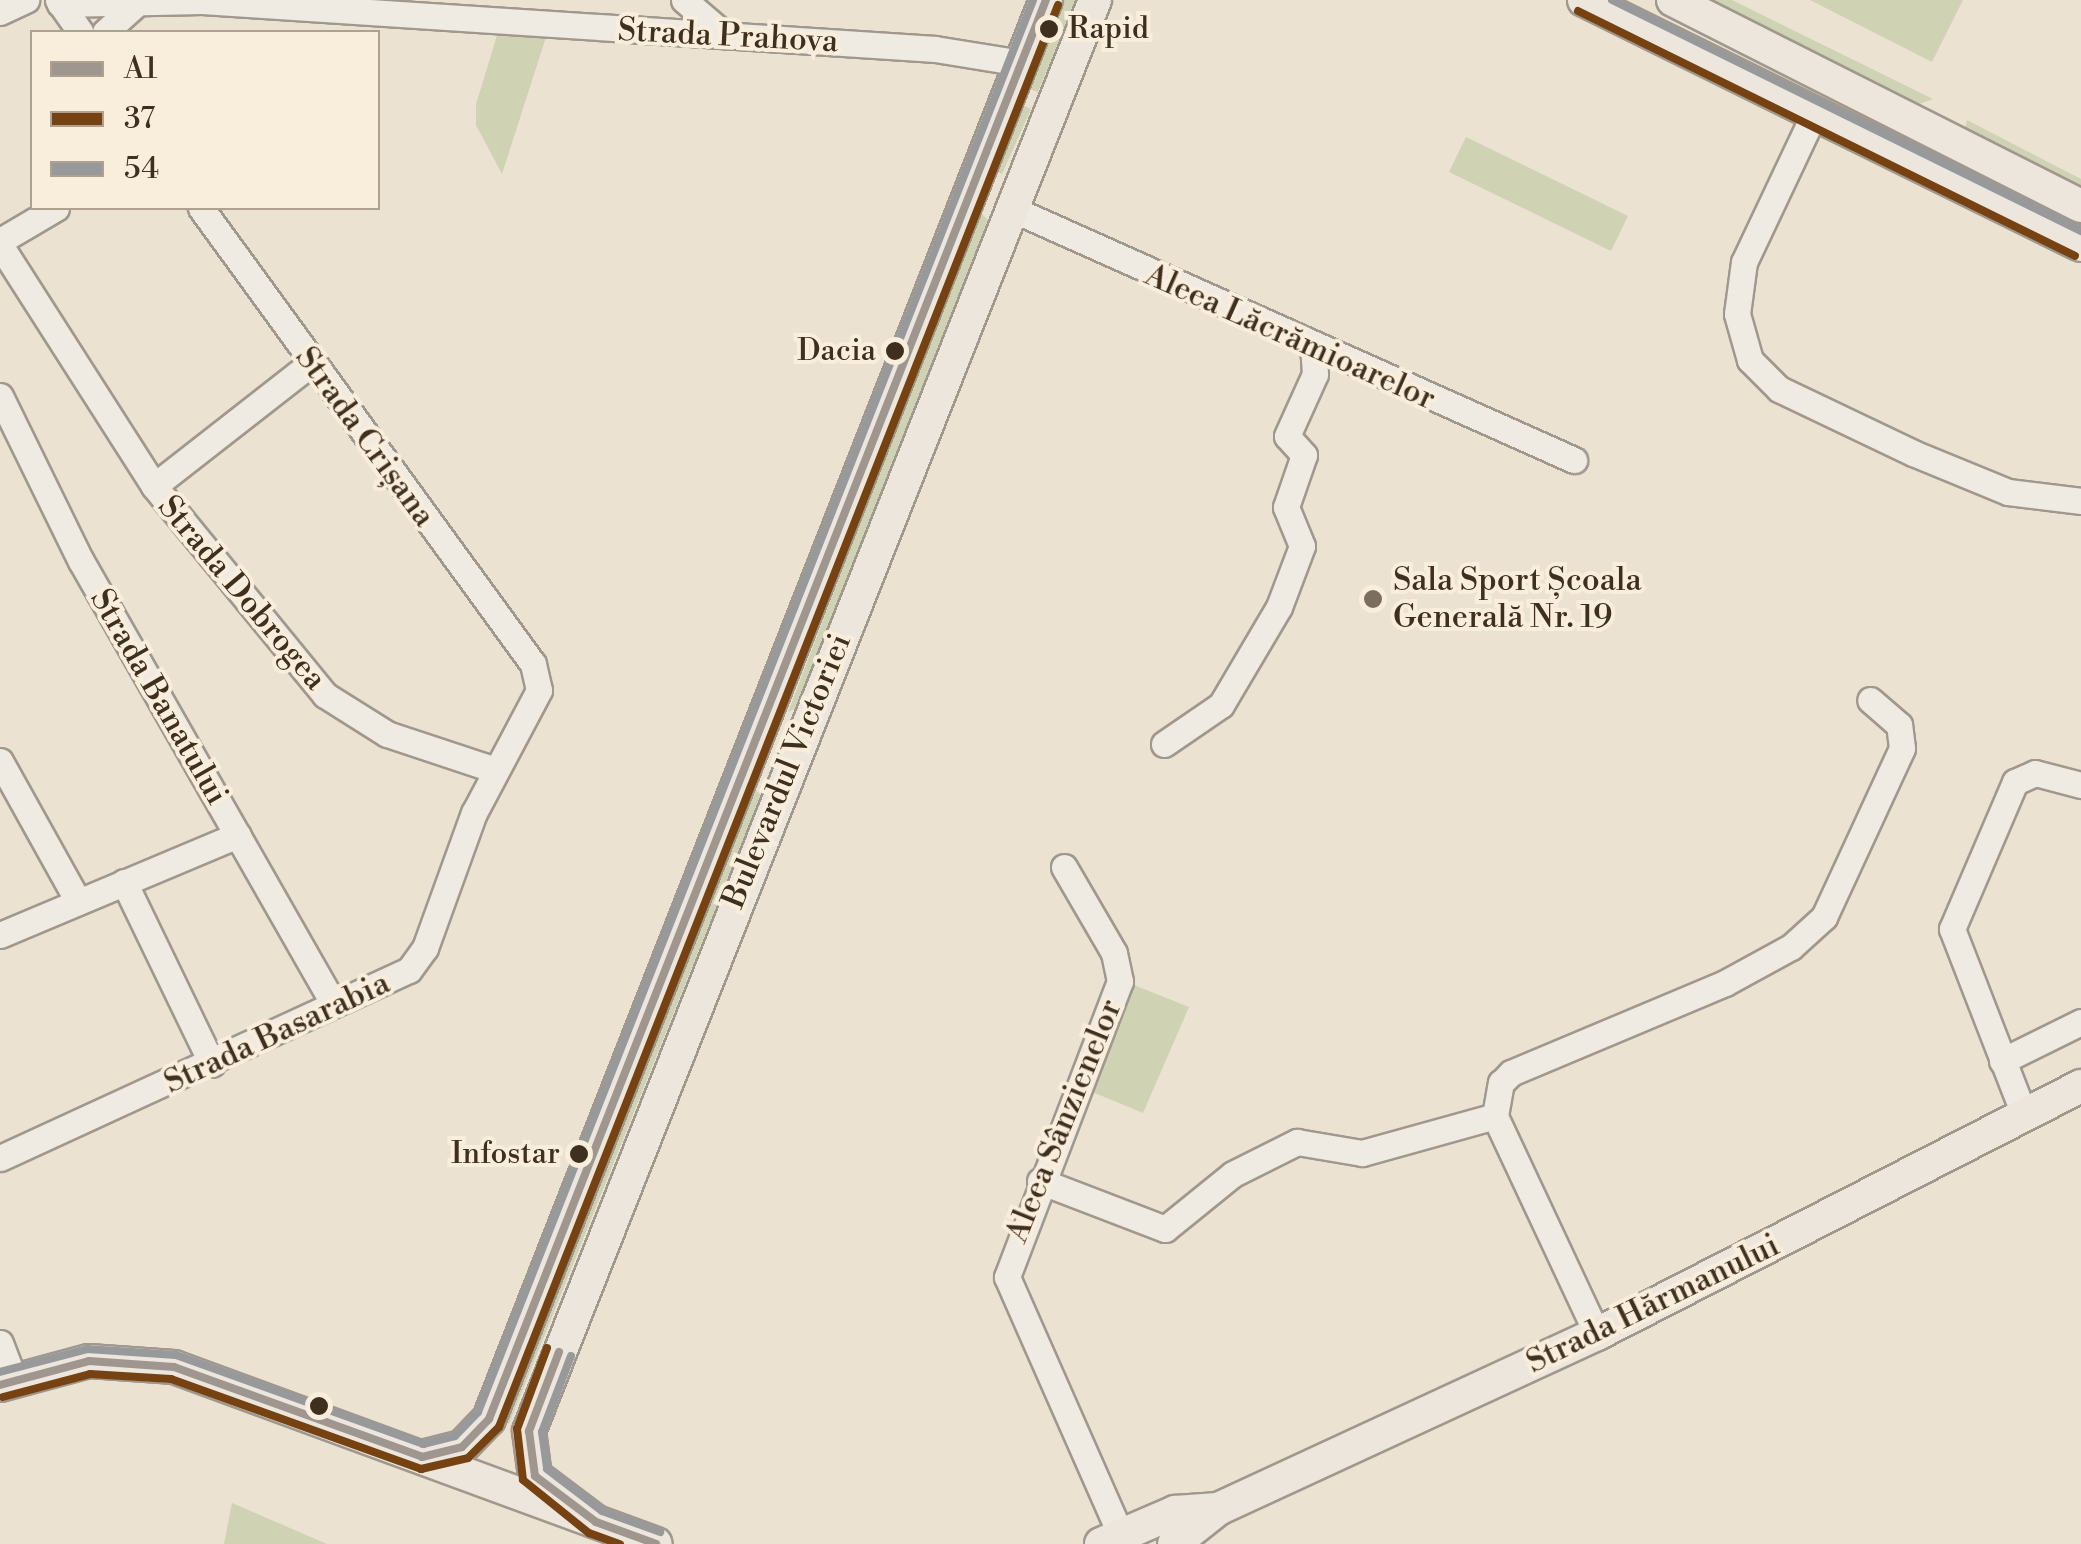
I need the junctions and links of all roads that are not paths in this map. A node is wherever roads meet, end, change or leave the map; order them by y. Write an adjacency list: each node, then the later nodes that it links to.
1 (26, 0): 10 (street)
2 (684, 0): 13 (street)
3 (1046, 0): 14 (main road, Bulevardul Victoriei)
4 (1095, 0): 18 (main road, Bulevardul Victoriei)
5 (1584, 0): 15 (main road)
6 (1673, 0): 17 (main road)
7 (59, 2): 8 (street, Strada Prahova); 11 (street)
8 (134, 6): 9 (street, Strada Prahova); 12 (street)
9 (451, 10): 13 (street, Strada Prahova)
10 (0, 12)
11 (79, 30)
12 (107, 30)
13 (726, 36): 14 (street, Strada Prahova)
14 (1021, 63): 16 (main road, Bulevardul Victoriei)
15 (1814, 112): 22 (main road); 28 (street)
16 (970, 192): 18 (main road); 31 (main road, Bulevardul Victoriei)
17 (2081, 206)
18 (1010, 208): 23 (street, Aleea Lăcrămioarelor); 33 (main road, Bulevardul Victoriei)
19 (53, 210): 21 (street)
20 (202, 210): 24 (street, Strada Crișana)
21 (0, 243): 27 (street, Strada Dobrogea)
22 (2081, 245)
23 (1313, 346): 26 (street, Aleea Lăcrămioarelor); 32 (street)
24 (310, 364): 27 (street, Strada Dobrogea); 29 (street, Strada Crișana)
25 (0, 396): 37 (street, Strada Banatului)
26 (1574, 460)
27 (154, 486): 35 (street, Strada Dobrogea)
28 (2081, 501)
29 (533, 664): 35 (street, Strada Basarabia)
30 (1870, 700): 47 (street)
31 (758, 732): 33 (main road); 54 (main road, Bulevardul Victoriei)
32 (1164, 744)
33 (796, 748): 55 (main road, Bulevardul Victoriei)
34 (0, 761): 40 (street)
35 (495, 770): 45 (street, Strada Basarabia)
36 (2081, 785): 44 (street)
37 (238, 834): 39 (street); 42 (street, Strada Banatului)
38 (1064, 867): 50 (street, Aleea Sânzienelor)
39 (124, 882): 40 (street); 45 (street)
40 (78, 900): 41 (street)
41 (0, 935)
42 (328, 994)
43 (2081, 1022): 44 (street)
44 (2002, 1061): 48 (street)
45 (212, 1064): 49 (street, Strada Basarabia)
46 (2081, 1086): 48 (main road, Strada Hărmanului)
47 (1495, 1116): 50 (street); 51 (street)
48 (2025, 1116): 51 (main road, Strada Hărmanului)
49 (0, 1158)
50 (1040, 1181): 59 (street, Aleea Sânzienelor)
51 (1598, 1334): 57 (main road, Strada Hărmanului)
52 (0, 1344): 53 (street)
53 (7, 1382): 56 (main road)
54 (489, 1419): 55 (main road); 56 (main road, Bulevardul Victoriei)
55 (529, 1432): 58 (main road)
56 (422, 1457): 58 (main road)
57 (1218, 1509): 59 (main road, Strada Hărmanului); 61 (main road, Strada Hărmanului)
58 (596, 1522): 60 (main road)
59 (1116, 1541)
60 (656, 1544)
61 (1174, 1544)

